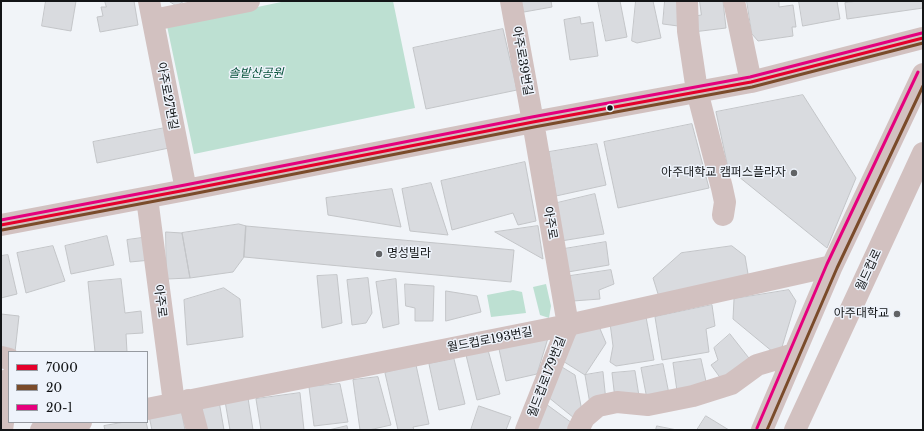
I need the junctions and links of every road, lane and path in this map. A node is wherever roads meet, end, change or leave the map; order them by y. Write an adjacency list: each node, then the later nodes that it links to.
1 (248, 1): 5 (street)
2 (511, 1): 10 (street, 아주로39번길)
3 (686, 1): 9 (street)
4 (734, 1): 8 (street)
5 (151, 11): 12 (street, 아주로27번길)
6 (923, 38): 8 (street)
7 (923, 74): 16 (street)
8 (751, 82): 9 (street)
9 (697, 91): 10 (street); 14 (street)
10 (533, 122): 12 (street); 17 (street, 아주로)
11 (923, 153): 29 (street, 월드컵로)
12 (186, 190): 13 (street)
13 (147, 198): 15 (street); 20 (street, 아주로)
14 (723, 215)
15 (1, 225)
16 (832, 266): 17 (street, 월드컵로193번길); 18 (street)
17 (568, 325): 20 (street, 월드컵로193번길); 26 (street, 월드컵로179번길)
18 (794, 354): 27 (street); 28 (street)
19 (8, 386): 23 (street)
20 (182, 402): 21 (street, 월드컵로193번길); 25 (street)
21 (148, 409)
22 (76, 423): 24 (street)
23 (2, 430)
24 (41, 430)
25 (197, 430)
26 (526, 430)
27 (578, 430)
28 (762, 430)
29 (795, 430)

